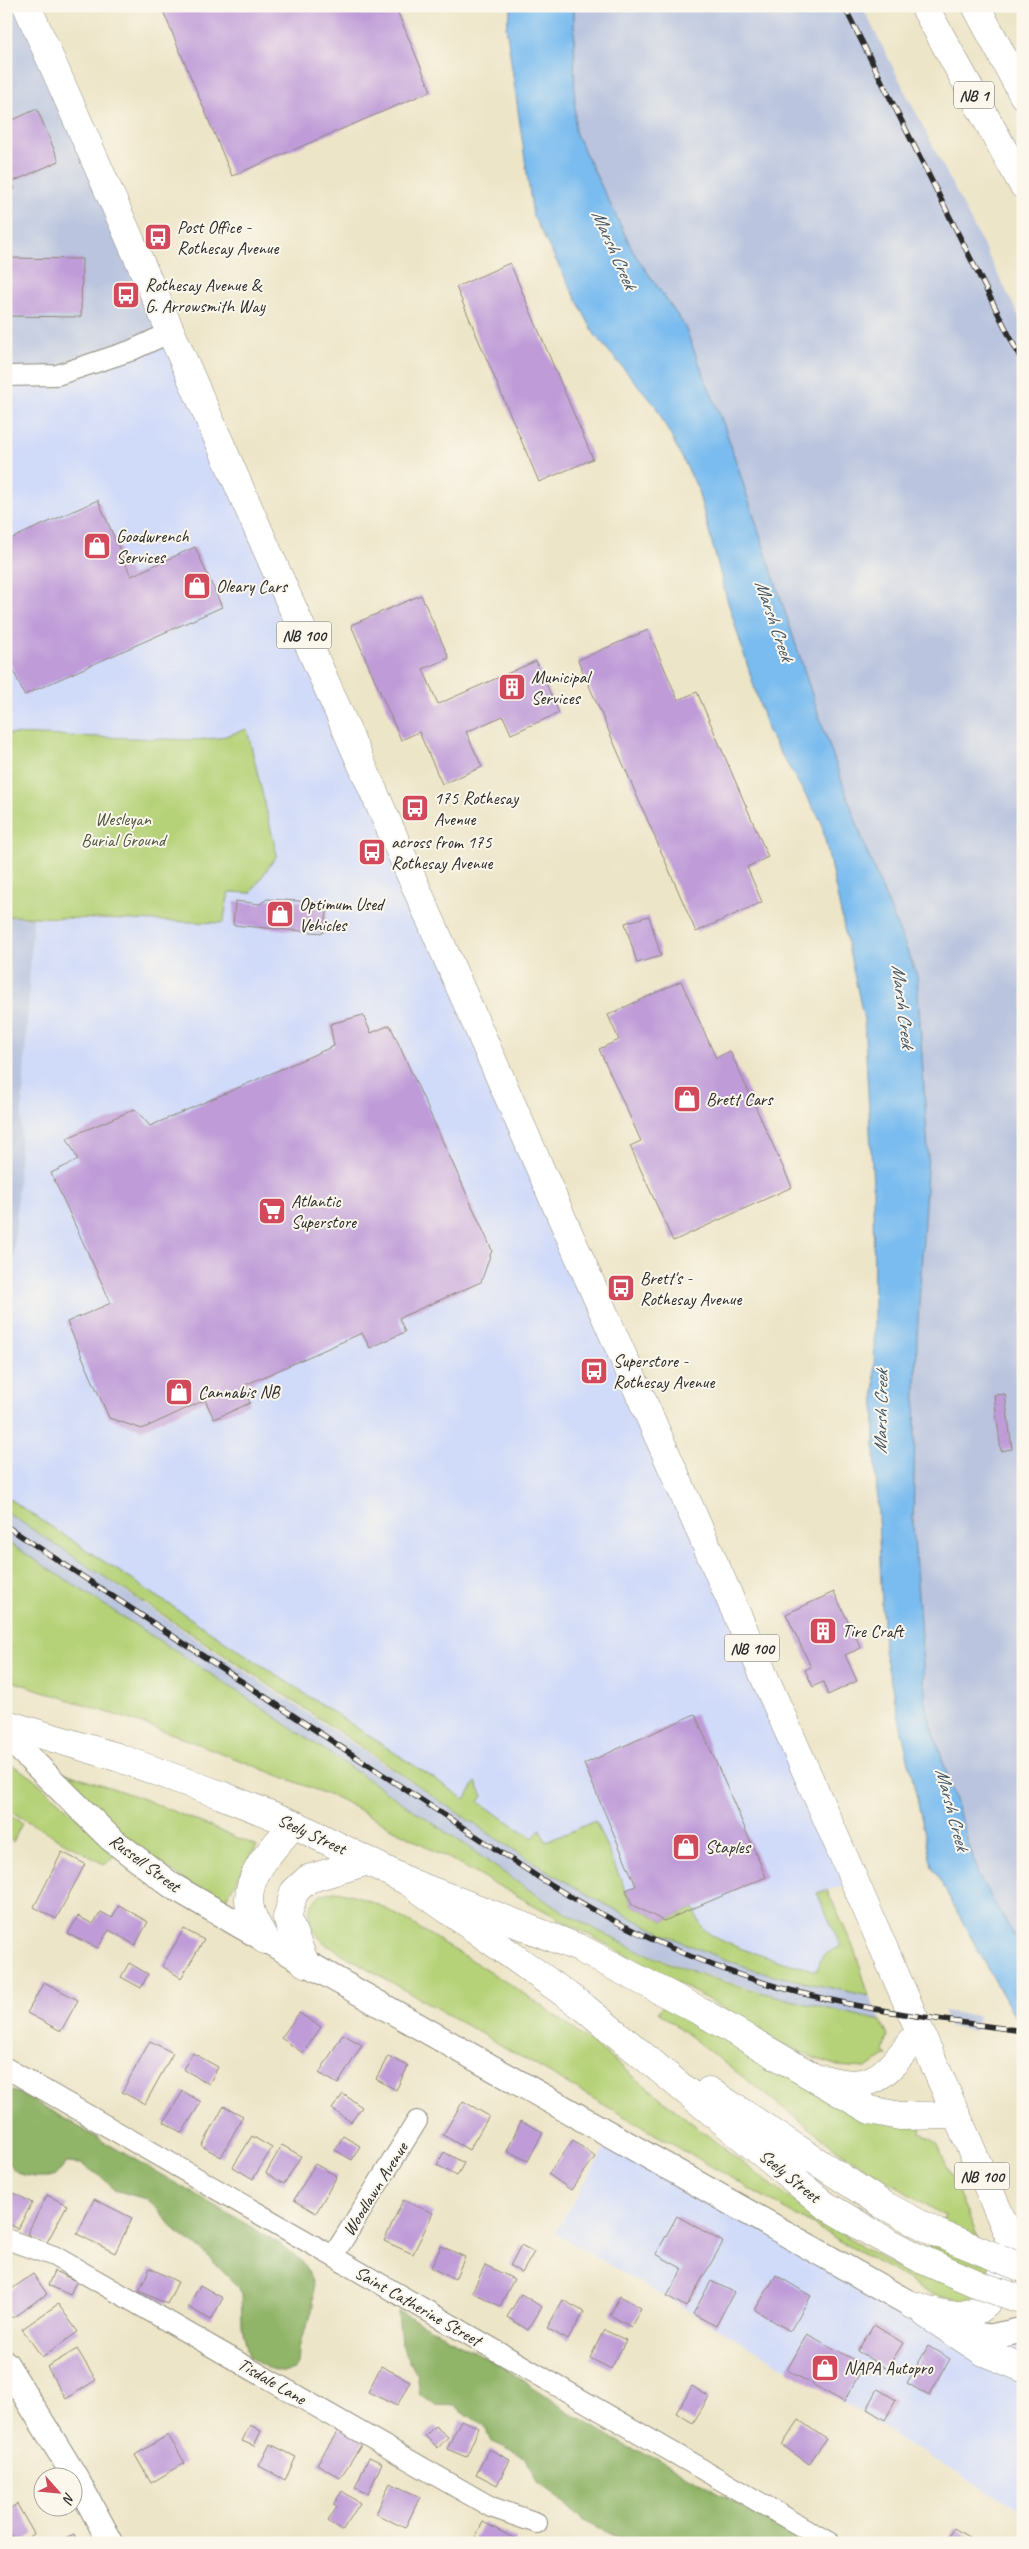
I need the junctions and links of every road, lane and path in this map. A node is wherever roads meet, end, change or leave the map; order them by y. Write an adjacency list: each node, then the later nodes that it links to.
1 (27, 6): 8 (main road, NB 100)
2 (924, 6): 7 (main road, NB 1)
3 (976, 6): 4 (main road, NB 1)
4 (1008, 65): 5 (main road); 6 (main road, NB 1)
5 (1023, 89)
6 (1023, 95)
7 (1023, 185)
8 (171, 332): 9 (street); 18 (main road, NB 100)
9 (6, 376)
10 (6, 1724): 12 (main road, Seely Street)
11 (6, 1735): 15 (street, Russell Street)
12 (294, 1824): 13 (main road, Seely Street); 15 (main road)
13 (368, 1861): 14 (main road, Seely Street); 16 (main road)
14 (409, 1882): 17 (main road, Seely Street); 20 (main road)
15 (265, 1940): 16 (street, Russell Street)
16 (306, 1963): 28 (street, Russell Street)
17 (585, 2008): 26 (main road, Seely Street, bridge); 27 (main road, Seely Street, bridge)
18 (919, 2033): 20 (main road); 21 (main road, NB 100)
19 (6, 2068): 25 (street, Saint Catherine Street)
20 (803, 2072): 21 (main road)
21 (956, 2115): 23 (main road, NB 100)
22 (417, 2121): 25 (street, Woodlawn Avenue)
23 (1009, 2237): 26 (main road, NB 100); 28 (main road)
24 (6, 2239): 32 (street, Tisdale Lane)
25 (333, 2256): 34 (street, Saint Catherine Street)
26 (1023, 2268)
27 (1023, 2300)
28 (912, 2305): 29 (street, Russell Street); 31 (main road)
29 (1023, 2330)
30 (6, 2364): 33 (street)
31 (1023, 2368)
32 (537, 2523)
33 (111, 2543)
34 (830, 2543)

